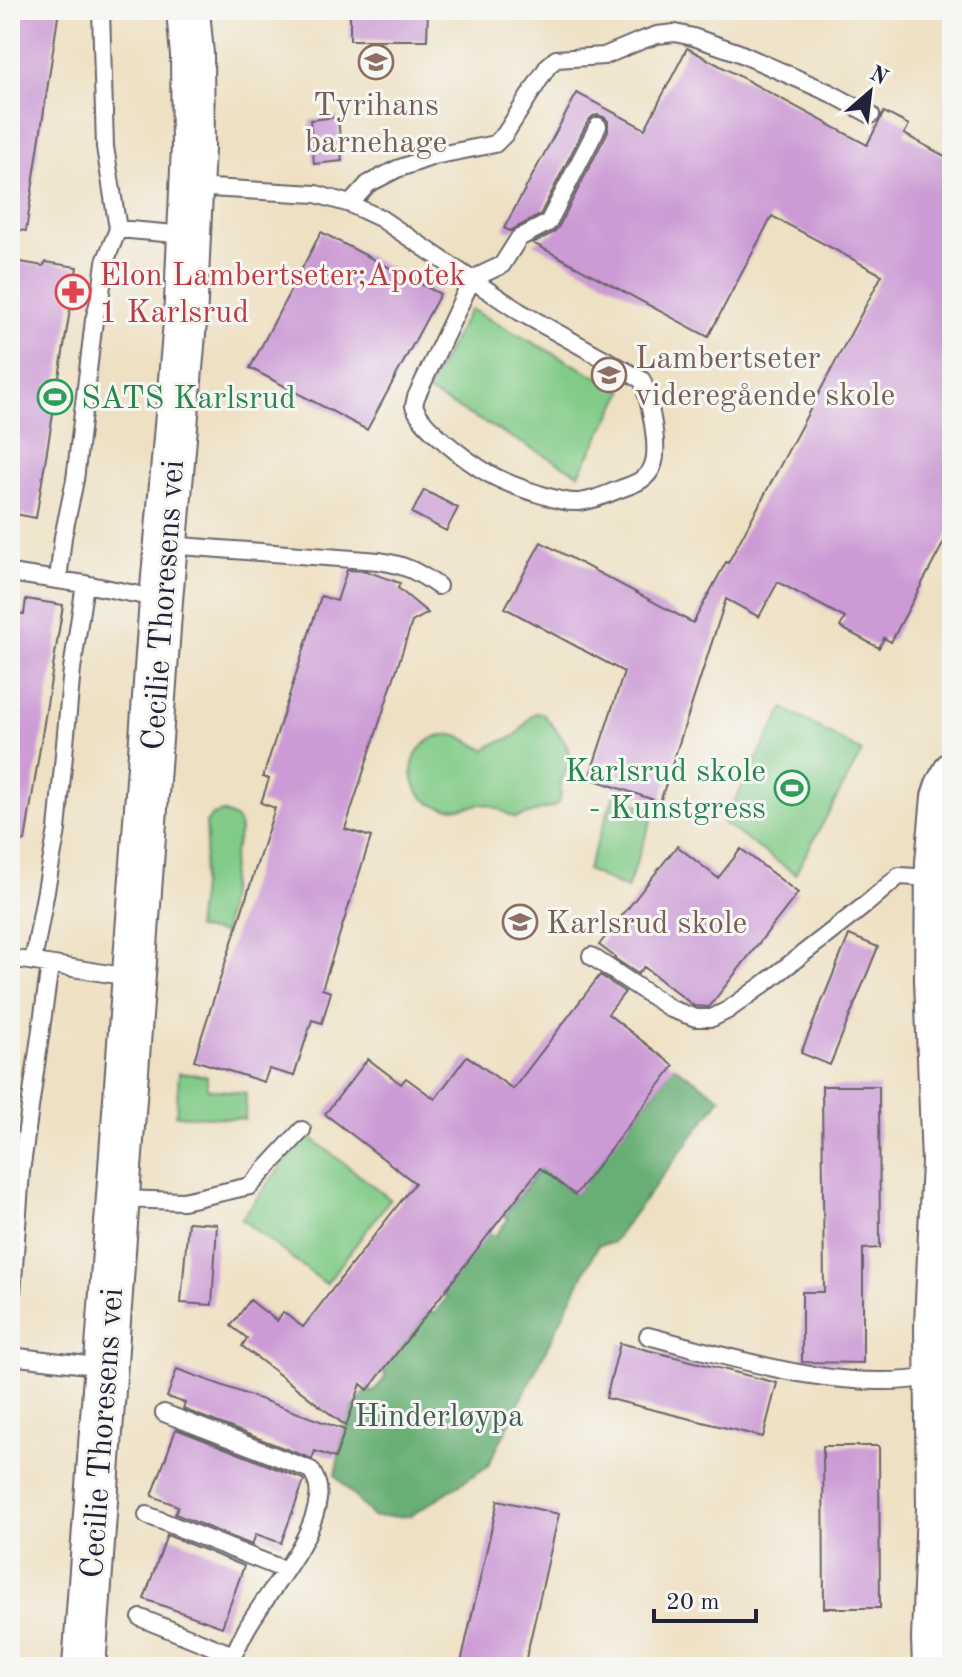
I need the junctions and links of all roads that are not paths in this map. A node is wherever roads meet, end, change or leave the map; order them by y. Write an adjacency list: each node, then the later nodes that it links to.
1 (101, 10): 7 (lane)
2 (188, 10): 5 (street, Cecilie Thoresens vei)
3 (871, 115): 6 (lane)
4 (598, 126): 9 (lane)
5 (192, 187): 6 (lane); 8 (street, Cecilie Thoresens vei)
6 (350, 204): 9 (lane)
7 (118, 229): 8 (lane); 12 (lane)
8 (189, 235): 10 (street, Cecilie Thoresens vei)
9 (472, 279): 9 (lane)
10 (166, 545): 14 (lane); 15 (street, Cecilie Thoresens vei)
11 (10, 573): 12 (lane)
12 (58, 580): 13 (lane)
13 (85, 584): 15 (lane); 21 (lane)
14 (438, 586)
15 (161, 600): 22 (street, Cecilie Thoresens vei)
16 (952, 769): 17 (street)
17 (945, 811): 18 (street)
18 (933, 878): 19 (lane); 23 (street)
19 (591, 956)
20 (10, 958): 21 (lane)
21 (42, 963): 22 (lane); 27 (lane)
22 (135, 978): 26 (street, Cecilie Thoresens vei)
23 (943, 1032): 24 (street)
24 (944, 1108): 28 (street)
25 (302, 1130): 26 (lane)
26 (117, 1199): 31 (street, Cecilie Thoresens vei)
27 (10, 1320)
28 (942, 1325): 32 (street)
29 (648, 1336): 32 (lane)
30 (10, 1356): 31 (lane)
31 (106, 1368): 39 (street, Cecilie Thoresens vei)
32 (931, 1377): 34 (street)
33 (164, 1413): 36 (lane)
34 (942, 1438): 40 (street)
35 (147, 1515): 36 (lane)
36 (285, 1570): 38 (lane)
37 (141, 1618): 38 (lane)
38 (230, 1661)
39 (84, 1667)
40 (930, 1667)

